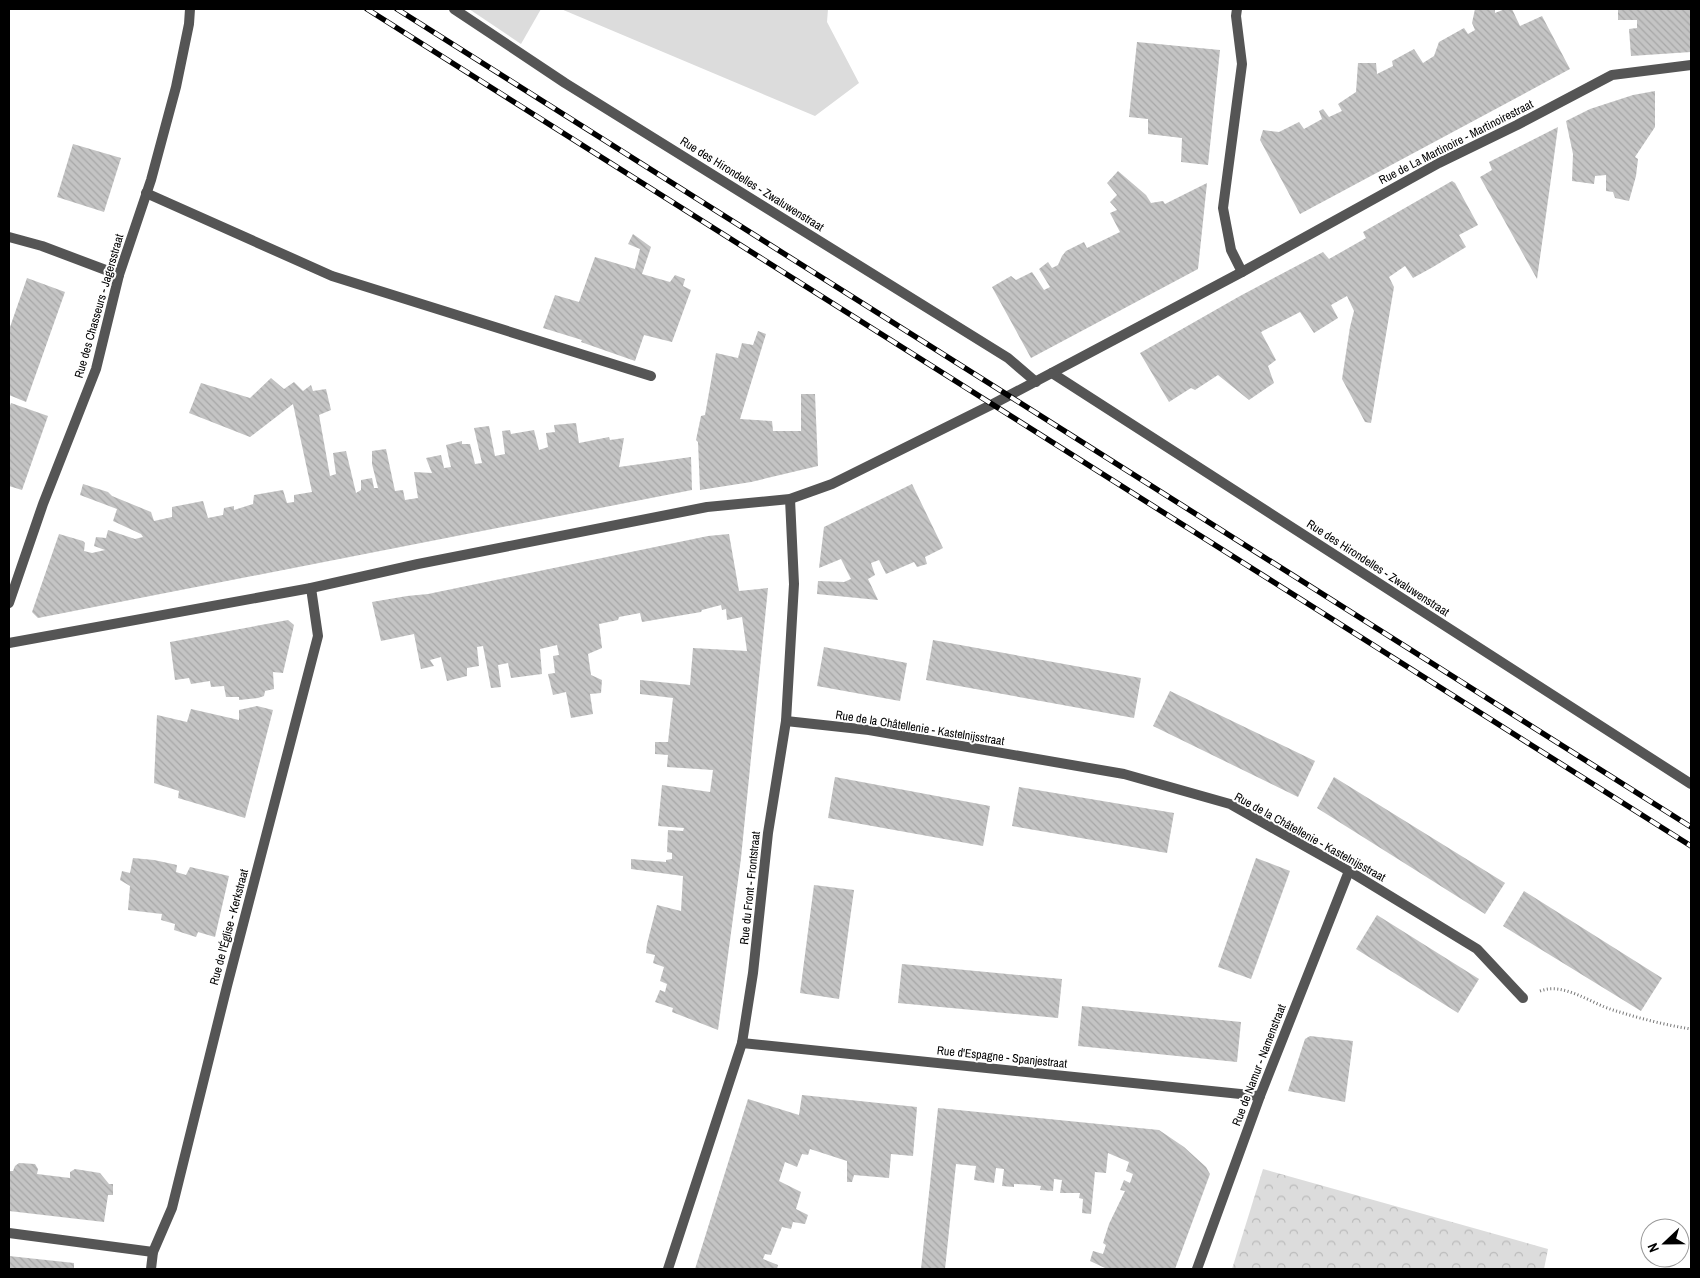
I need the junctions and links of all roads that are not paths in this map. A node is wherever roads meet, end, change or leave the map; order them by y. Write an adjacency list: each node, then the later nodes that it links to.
1 (190, 9): 5 (street, Rue des Chasseurs - Jagersstraat)
2 (454, 9): 11 (street, Rue des Hirondelles - Zwaluwenstraat)
3 (1237, 9): 7 (street)
4 (1691, 65): 7 (street, Rue de La Martinoire - Martinoirestraat)
5 (146, 193): 8 (street, Rue des Chasseurs - Jagersstraat); 10 (street)
6 (9, 237): 8 (street)
7 (1242, 272): 9 (street, Rue de La Martinoire - Martinoirestraat)
8 (119, 275): 14 (street, Rue des Chasseurs - Jagersstraat)
9 (1052, 373): 11 (street, Rue de La Martinoire - Martinoirestraat); 17 (street, Rue des Hirondelles - Zwaluwenstraat)
10 (651, 376)
11 (1036, 382): 12 (street, Rue de La Martinoire - Martinoirestraat)
12 (790, 499): 13 (street, Rue de La Martinoire - Martinoirestraat); 16 (street, Rue du Front - Frontstraat)
13 (311, 588): 15 (street, Rue de La Martinoire - Martinoirestraat); 23 (street, Rue de l'Église - Kerkstraat)
14 (9, 603)
15 (9, 643)
16 (786, 721): 18 (street, Rue de la Châtellenie - Kastelnijsstraat); 20 (street, Rue du Front - Frontstraat)
17 (1691, 784)
18 (1349, 871): 19 (street, Rue de la Châtellenie - Kastelnijsstraat); 21 (street, Rue de Namur - Namenstraat)
19 (1523, 998)
20 (742, 1043): 21 (street, Rue d'Espagne - Spanjestraat); 25 (street, Rue du Front - Frontstraat)
21 (1260, 1096): 26 (street, Rue de Namur - Namenstraat)
22 (9, 1233): 23 (street)
23 (153, 1252): 24 (street, Rue de l'Église - Kerkstraat)
24 (151, 1269)
25 (668, 1269)
26 (1197, 1269)

